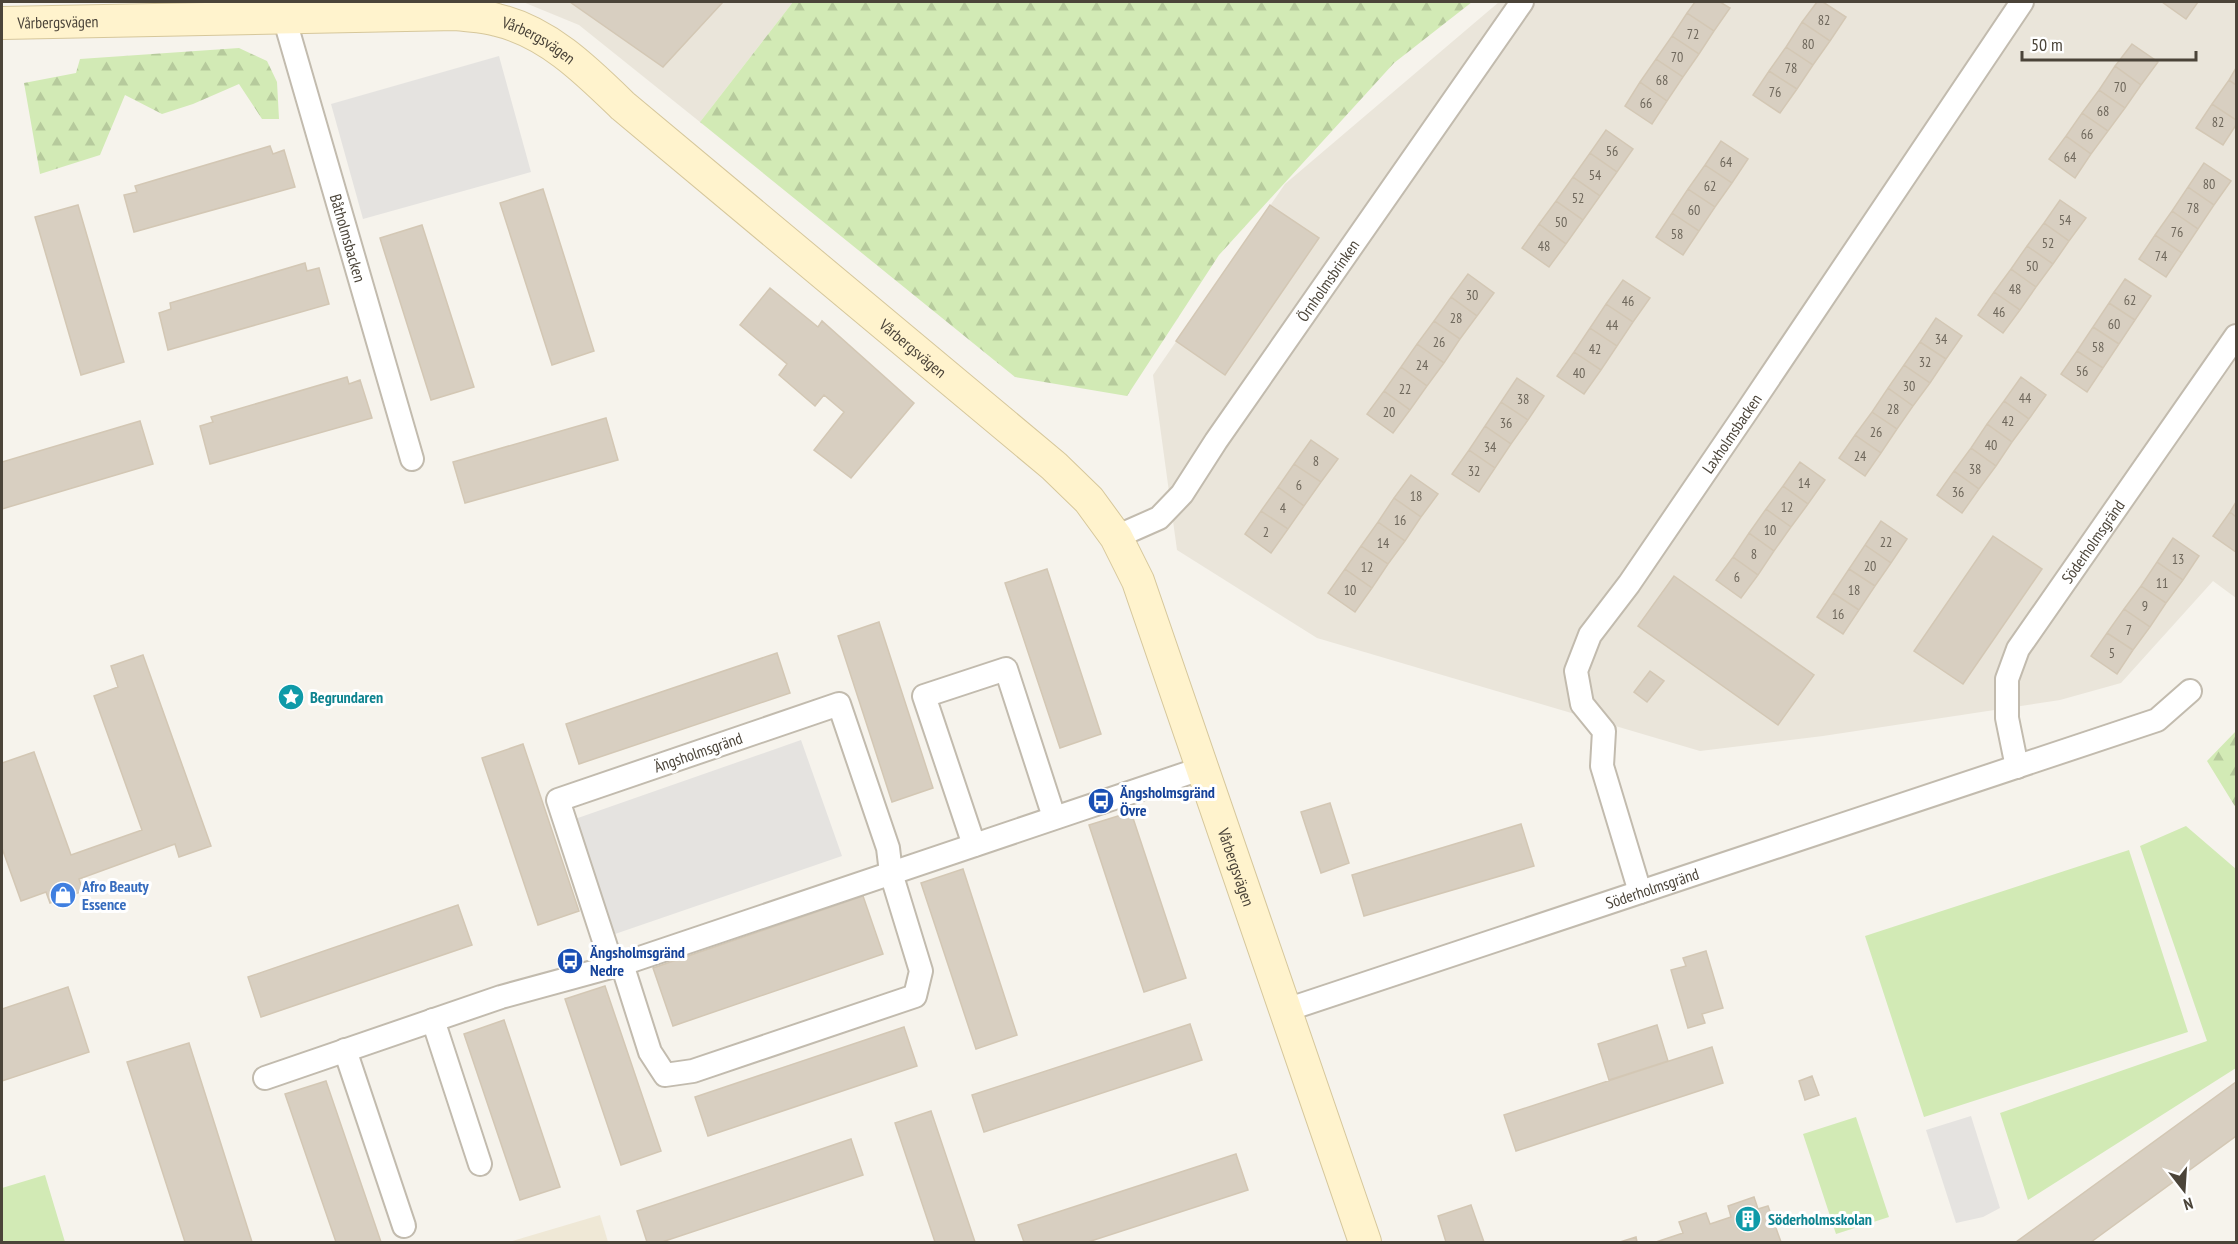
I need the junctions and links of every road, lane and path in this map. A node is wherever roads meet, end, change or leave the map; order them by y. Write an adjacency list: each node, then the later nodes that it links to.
1 (1522, 2): 8 (street, Örnholmsbrinken)
2 (2022, 2): 15 (street, Laxholmsbacken)
3 (500, 10): 5 (street, Vårbergsvägen); 8 (street, Vårbergsvägen)
4 (13, 16): 5 (street, Vårbergsvägen)
5 (284, 17): 7 (street, Båtholmsbacken)
6 (2236, 336): 10 (street, Söderholmsgränd)
7 (412, 459)
8 (1116, 537): 11 (street, Vårbergsvägen)
9 (2190, 691): 10 (street, Söderholmsgränd)
10 (2017, 767): 15 (street, Söderholmsgränd)
11 (1203, 768): 12 (street); 17 (street, Vårbergsvägen)
12 (1054, 817): 13 (street); 13 (street)
13 (974, 845): 14 (street)
14 (891, 873): 16 (street); 16 (street, Ängsholmsgränd); 16 (street, Ängsholmsgränd)
15 (1640, 892): 17 (street, Söderholmsgränd)
16 (622, 964): 18 (street)
17 (1286, 1010): 23 (street, Vårbergsvägen)
18 (433, 1020): 19 (street); 21 (street)
19 (345, 1050): 20 (street); 22 (street)
20 (265, 1078)
21 (480, 1164)
22 (404, 1226)
23 (1365, 1242)

